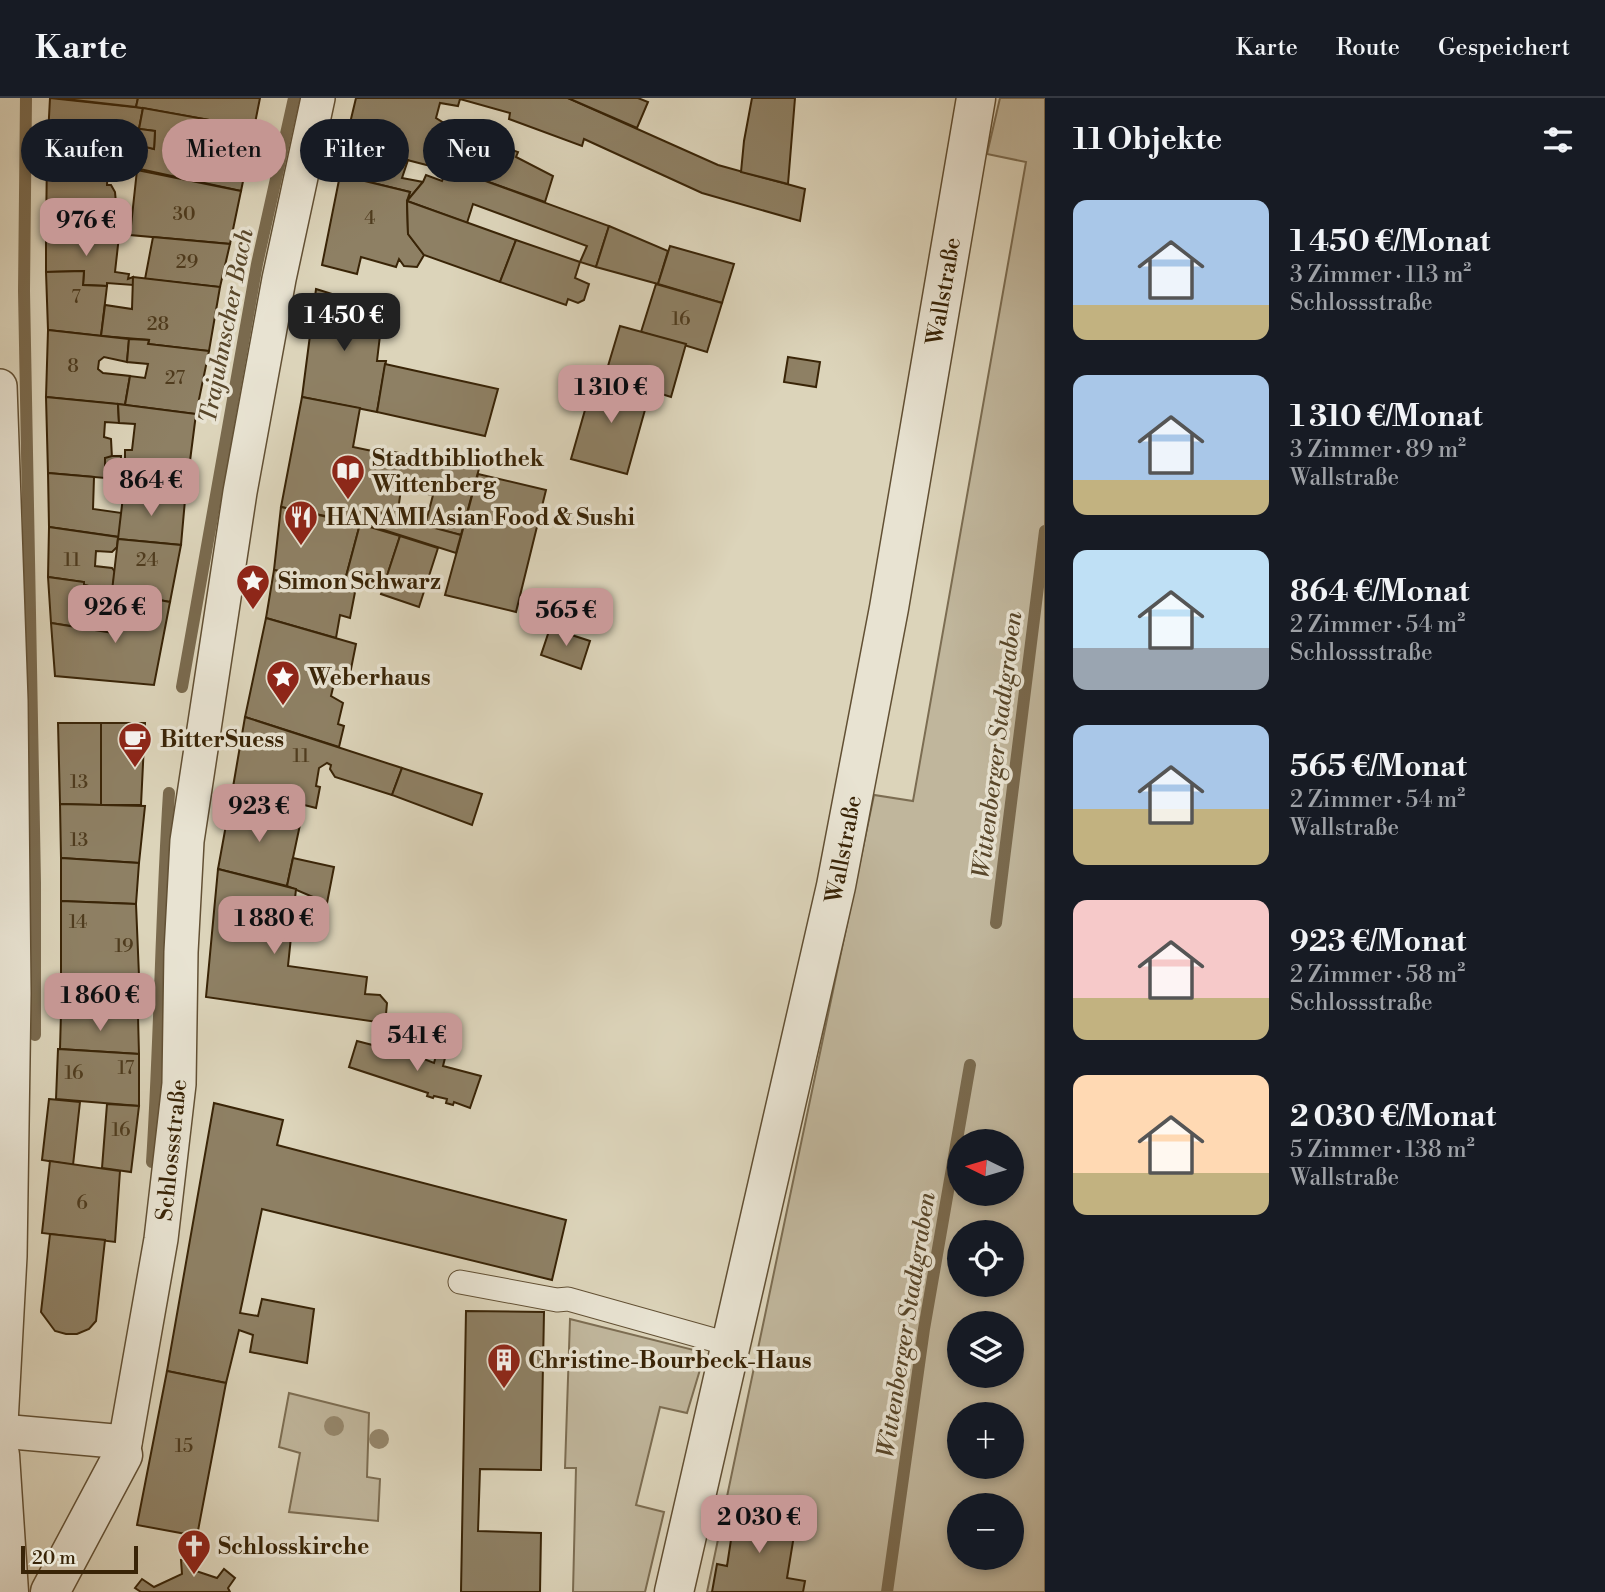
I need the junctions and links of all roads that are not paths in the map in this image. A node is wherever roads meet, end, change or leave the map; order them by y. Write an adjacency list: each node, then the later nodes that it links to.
1 (318, 98): 9 (street, Schlossstraße)
2 (976, 98): 6 (street, Wallstraße)
3 (0, 386): 4 (street)
4 (0, 402): 7 (street)
5 (460, 1282): 6 (lane)
6 (732, 1345): 12 (street, Wallstraße)
7 (3, 1349): 8 (street)
8 (0, 1443): 9 (street); 10 (street)
9 (124, 1448): 11 (street)
10 (9, 1592)
11 (50, 1592)
12 (674, 1592)

